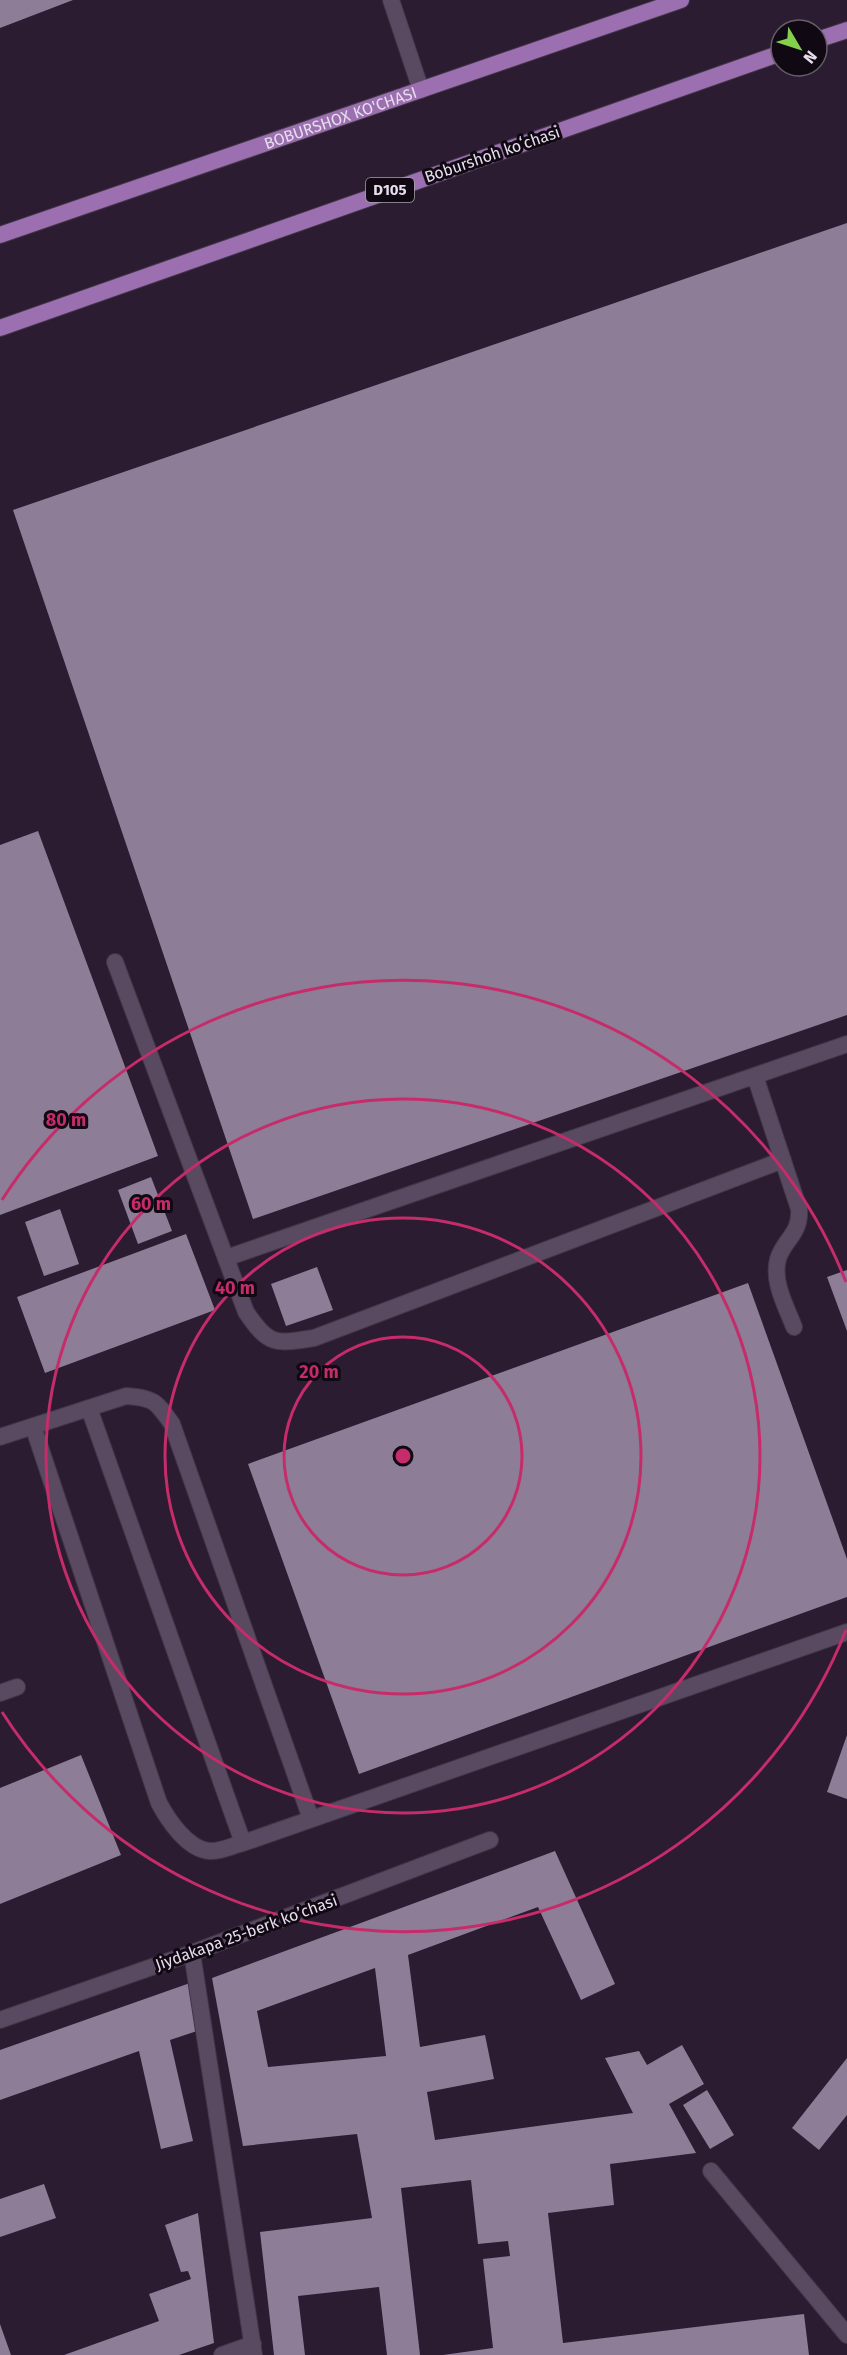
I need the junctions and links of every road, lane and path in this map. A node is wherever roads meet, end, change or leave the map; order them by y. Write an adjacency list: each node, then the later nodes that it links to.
1 (391, 0): 6 (street)
2 (681, 0): 6 (main road, BOBURSHOX KO'CHASI)
3 (847, 30): 4 (main road)
4 (829, 36)
5 (769, 57): 8 (main road, Boburshoh koʻchasi / D105)
6 (421, 90): 7 (main road, BOBURSHOX KO'CHASI)
7 (0, 235)
8 (0, 328)
9 (115, 962): 13 (street)
10 (847, 1044): 11 (street)
11 (756, 1076): 12 (street); 13 (street)
12 (783, 1160): 13 (street); 14 (street)
13 (226, 1258)
14 (794, 1327)
15 (89, 1408): 16 (street); 21 (street); 23 (street)
16 (33, 1426): 17 (street); 23 (street)
17 (0, 1437)
18 (847, 1632): 21 (street)
19 (17, 1687): 20 (street)
20 (0, 1693)
21 (311, 1819): 23 (street)
22 (490, 1840): 24 (street, Jiydakapa 25-berk koʼchasi)
23 (243, 1843)
24 (192, 1953): 25 (street, Jiydakapa 25-berk koʼchasi); 28 (street)
25 (0, 2020)
26 (711, 2170): 27 (street)
27 (847, 2335)
28 (253, 2350): 29 (street)
29 (222, 2355)

